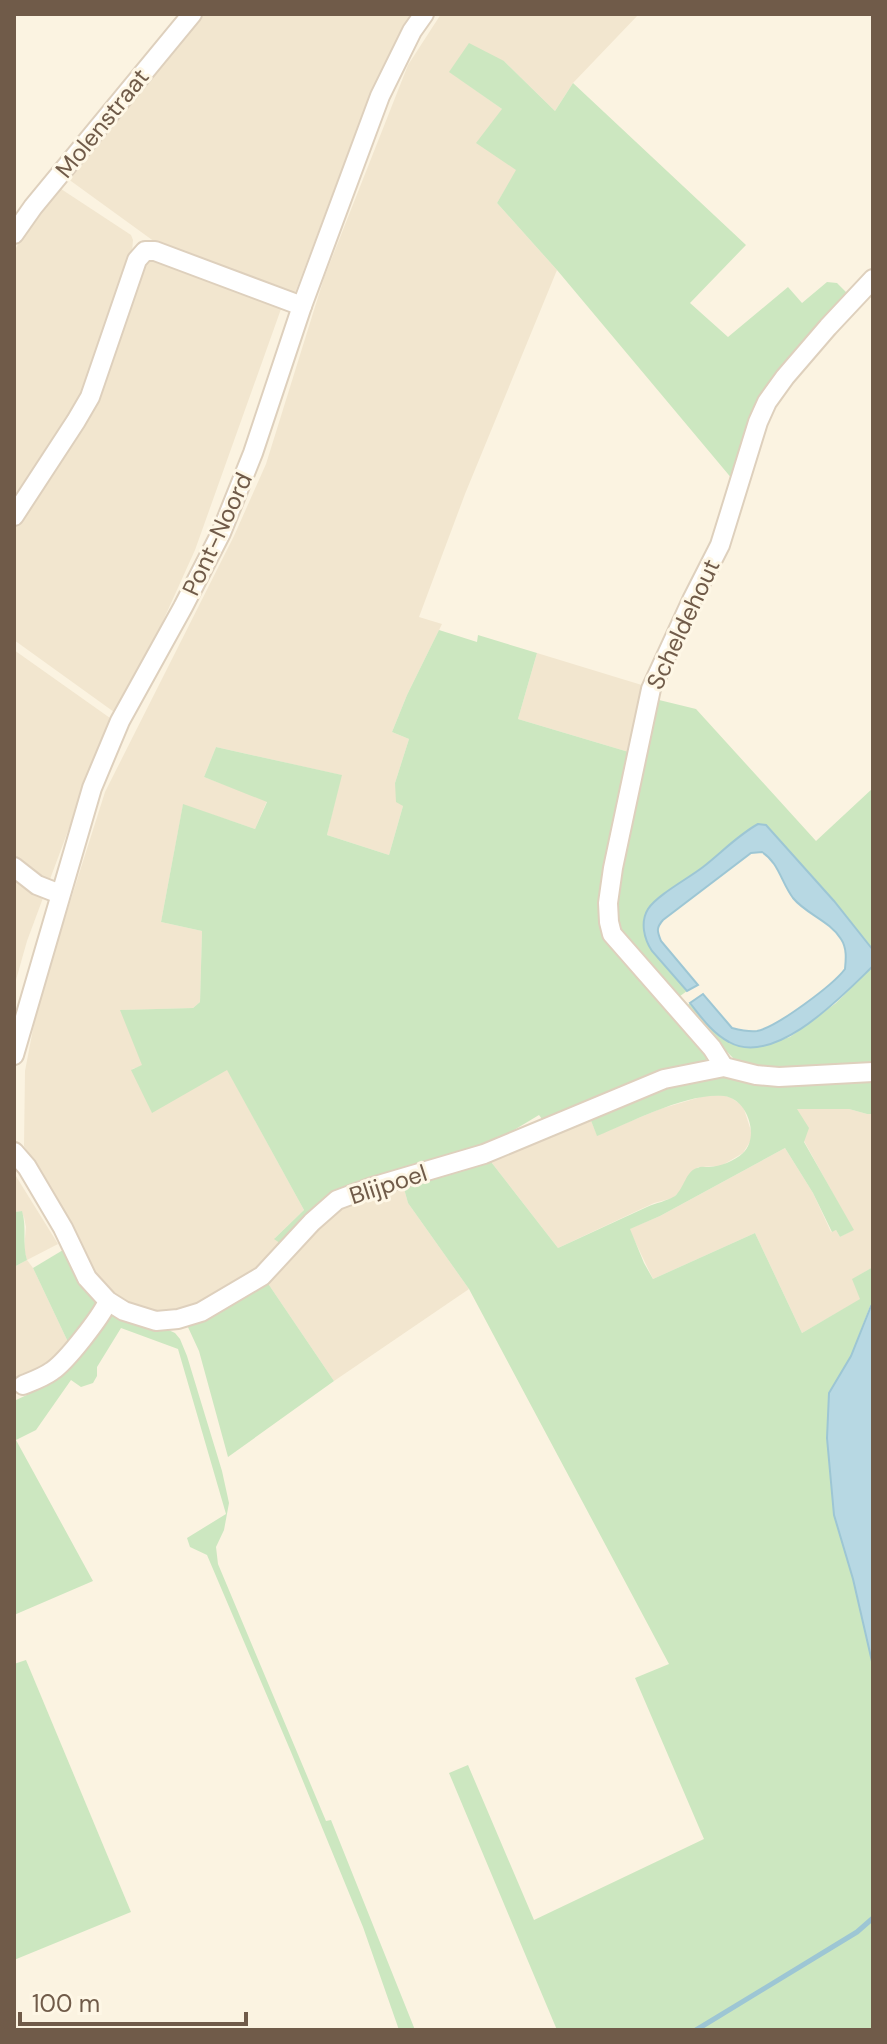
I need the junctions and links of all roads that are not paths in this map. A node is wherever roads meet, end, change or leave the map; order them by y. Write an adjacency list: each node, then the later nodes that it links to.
1 (192, 14): 3 (street, Molenstraat)
2 (424, 14): 5 (street, Pont-Noord)
3 (14, 234)
4 (873, 279): 10 (street, Scheldehout)
5 (302, 306): 6 (street); 8 (street, Pont-Noord)
6 (14, 516)
7 (14, 867): 8 (street)
8 (60, 894): 9 (street, Pont-Noord)
9 (14, 1055)
10 (724, 1067): 11 (street, Blijpoel); 13 (street, Blijpoel)
11 (873, 1072)
12 (14, 1152): 13 (street, Blijpoel)
13 (108, 1301): 14 (street)
14 (23, 1385)

